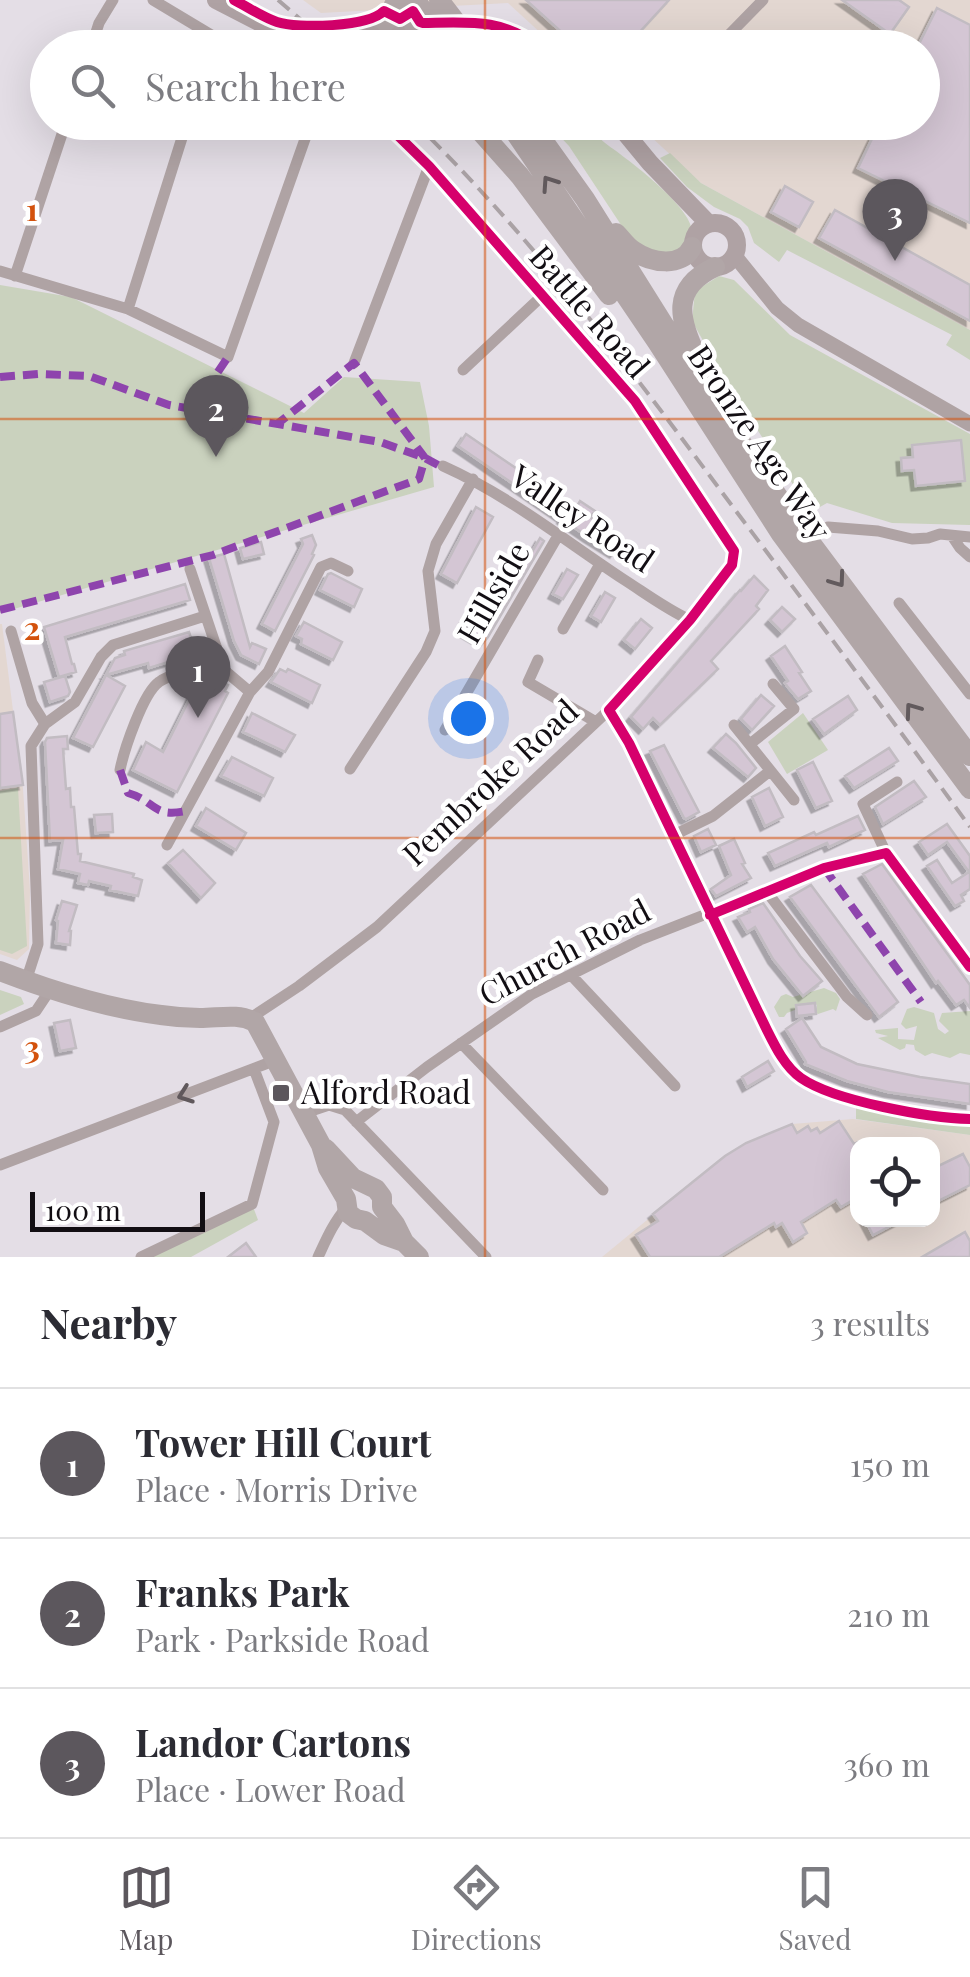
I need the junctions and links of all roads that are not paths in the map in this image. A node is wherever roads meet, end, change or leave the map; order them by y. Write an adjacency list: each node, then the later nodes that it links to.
1 (114, 0): 8 (street)
2 (154, 0): 9 (street)
3 (216, 0): 10 (main road, bridge)
4 (396, 0): 11 (main road); 12 (main road)
5 (415, 0): 13 (main road)
6 (439, 0): 14 (main road)
7 (755, 3): 15 (street)
8 (97, 30)
9 (198, 30)
10 (274, 30)
11 (384, 30)
12 (417, 30)
13 (439, 30)
14 (462, 30)
15 (732, 30)
16 (60, 140): 31 (street)
17 (181, 140): 33 (street)
18 (306, 140): 33 (street)
19 (402, 140): 24 (street, Battle Road)
20 (488, 140): 34 (main road)
21 (520, 140): 34 (main road, Bronze Age Way, one-way to 21)
22 (543, 140): 25 (main road, Bronze Age Way)
23 (632, 140): 26 (main road)
24 (429, 166): 32 (street, Battle Road); 35 (street)
25 (584, 199): 27 (main road); 37 (main road, Bronze Age Way)
26 (708, 224): 27 (main road); 28 (main road)
27 (692, 247): 29 (main road)
28 (734, 256): 29 (main road); 38 (street)
29 (715, 267): 37 (main road)
30 (0, 271): 31 (street)
31 (15, 276): 33 (street)
32 (542, 296): 36 (street); 45 (street, Battle Road)
33 (128, 310)
34 (656, 342): 71 (main road, Bronze Age Way, one-way to 34)
35 (354, 363)
36 (463, 370)
37 (722, 413): 66 (main road, Bronze Age Way, one-way to 66)
38 (970, 424)
39 (443, 466): 40 (street, Valley Road)
40 (473, 479): 42 (street, Valley Road); 67 (street)
41 (828, 527): 43 (street)
42 (559, 534): 47 (street, Valley Road); 64 (street, Hillside)
43 (952, 536): 44 (street); 46 (street)
44 (970, 537)
45 (734, 552): 52 (street, Pembroke Road)
46 (970, 557)
47 (600, 564): 52 (street, Valley Road); 53 (street)
48 (190, 568): 51 (street)
49 (348, 571): 58 (street)
50 (899, 603): 59 (street)
51 (205, 616): 56 (street); 62 (street)
52 (690, 620): 60 (street, Pembroke Road)
53 (562, 629)
54 (12, 631): 62 (street)
55 (538, 660): 61 (street)
56 (222, 664): 58 (street); 68 (street)
57 (773, 684): 65 (street)
58 (250, 692): 74 (street)
59 (970, 694)
60 (610, 710): 61 (street, Pembroke Road); 73 (street)
61 (596, 722): 84 (street, Pembroke Road)
62 (45, 724): 81 (street)
63 (734, 725): 65 (street)
64 (446, 730)
65 (750, 744): 69 (street)
66 (970, 756)
67 (350, 769)
68 (120, 770)
69 (770, 771): 72 (street); 73 (street)
70 (897, 782): 75 (street)
71 (970, 789)
72 (794, 800)
73 (672, 836): 77 (street)
74 (167, 845)
75 (886, 853): 76 (street, Church Road); 78 (street)
76 (767, 892): 77 (street, Church Road); 83 (street)
77 (709, 914): 80 (street, Church Road); 91 (street)
78 (970, 967)
79 (0, 972): 81 (main road)
80 (572, 974): 86 (street, Church Road); 89 (street)
81 (26, 981): 82 (main road)
82 (50, 990): 84 (main road); 85 (street)
83 (867, 1015)
84 (249, 1019): 87 (main road)
85 (0, 1026)
86 (461, 1043): 92 (street, Church Road); 96 (street)
87 (276, 1060): 88 (street); 90 (main road)
88 (254, 1069): 94 (street, one-way to 94); 100 (street)
89 (675, 1086)
90 (305, 1113): 92 (street); 93 (main road)
91 (970, 1119)
92 (356, 1122): 102 (street)
93 (321, 1144): 95 (main road); 98 (main road)
94 (0, 1164)
95 (363, 1184): 97 (main road); 98 (main road)
96 (603, 1190)
97 (382, 1206): 98 (main road); 99 (main road)
98 (353, 1212): 99 (main road); 101 (street)
99 (412, 1250)
100 (141, 1257)
101 (318, 1257)
102 (486, 1257)

